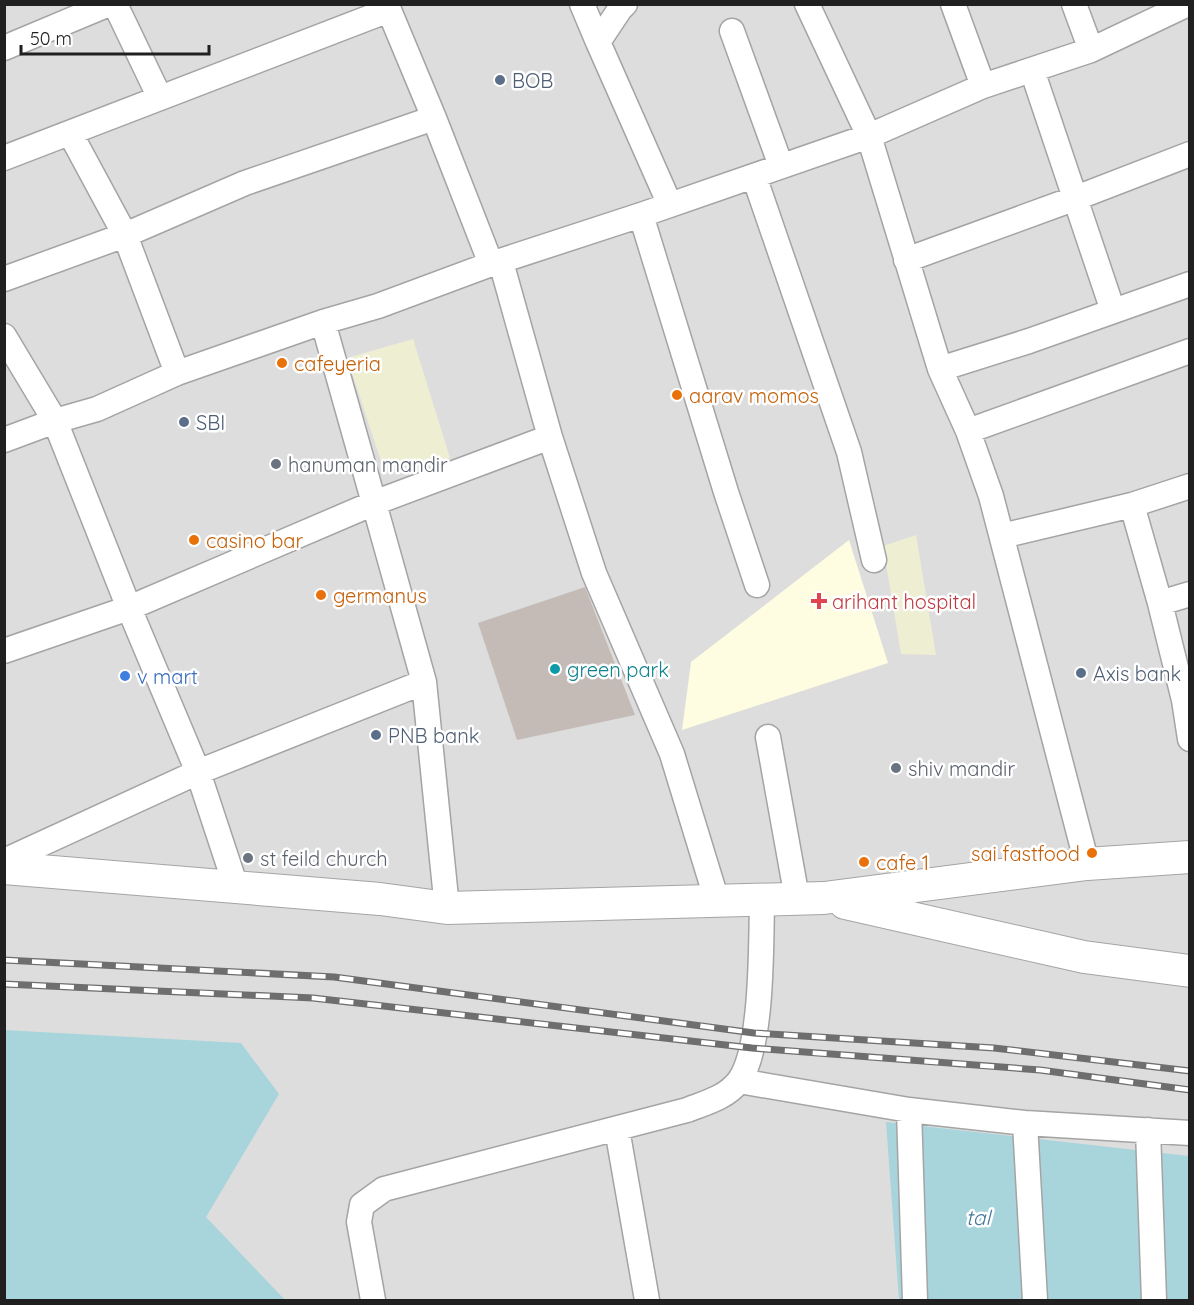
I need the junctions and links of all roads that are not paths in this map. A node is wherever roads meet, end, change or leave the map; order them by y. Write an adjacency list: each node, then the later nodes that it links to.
1 (109, 4): 12 (street)
2 (115, 4): 16 (street)
3 (582, 4): 11 (street)
4 (625, 4): 11 (street)
5 (807, 4): 19 (street)
6 (952, 4): 15 (street)
7 (1074, 4): 13 (street)
8 (1188, 4): 13 (street)
9 (386, 7): 16 (street); 17 (street)
10 (732, 31): 22 (street)
11 (598, 42): 25 (street)
12 (4, 48)
13 (1091, 50): 14 (street)
14 (1032, 70): 15 (street); 24 (street)
15 (983, 86): 19 (street)
16 (160, 98): 18 (street)
17 (434, 118): 27 (street); 29 (street)
18 (70, 133): 21 (street); 27 (street)
19 (869, 136): 22 (street); 28 (street)
20 (1190, 154): 24 (street)
21 (4, 158)
22 (781, 166): 23 (street)
23 (754, 176): 25 (street); 46 (street)
24 (1076, 198): 28 (street); 32 (street)
25 (670, 205): 26 (street)
26 (641, 215): 29 (street); 47 (street)
27 (125, 235): 30 (street); 37 (street)
28 (906, 260): 36 (street)
29 (496, 263): 33 (street); 40 (street)
30 (4, 279)
31 (1190, 284): 32 (street)
32 (1113, 311): 36 (street)
33 (323, 322): 37 (street); 43 (street)
34 (4, 336): 38 (street)
35 (1190, 351): 39 (street)
36 (940, 369): 39 (street)
37 (177, 373): 38 (street)
38 (55, 421): 41 (street); 50 (street)
39 (968, 431): 45 (street)
40 (550, 437): 43 (street); 64 (street)
41 (4, 440)
42 (1190, 486): 44 (street)
43 (374, 503): 50 (street); 52 (street)
44 (1132, 505): 45 (street); 49 (street)
45 (1002, 536): 59 (street)
46 (874, 560)
47 (757, 585)
48 (1190, 594): 49 (street)
49 (1160, 603): 53 (street)
50 (129, 608): 51 (street); 56 (street)
51 (4, 651)
52 (424, 682): 56 (street); 65 (street)
53 (1187, 699): 55 (street)
54 (768, 737): 62 (street)
55 (1190, 739)
56 (198, 771): 58 (street); 61 (street)
57 (1190, 857): 59 (street)
58 (4, 861)
59 (1087, 864): 62 (street)
60 (4, 868): 61 (street)
61 (236, 887): 65 (street)
62 (810, 898): 63 (street); 66 (street)
63 (762, 899): 64 (street); 67 (street)
64 (717, 901): 65 (street)
65 (447, 908)
66 (1190, 971)
67 (739, 1081): 68 (street); 70 (street)
68 (909, 1110): 69 (street); 75 (street)
69 (1025, 1124): 71 (street); 76 (street)
70 (617, 1129): 73 (street); 74 (street)
71 (1148, 1130): 72 (street); 77 (street)
72 (1190, 1133)
73 (373, 1300)
74 (647, 1300)
75 (915, 1300)
76 (1035, 1300)
77 (1154, 1300)

